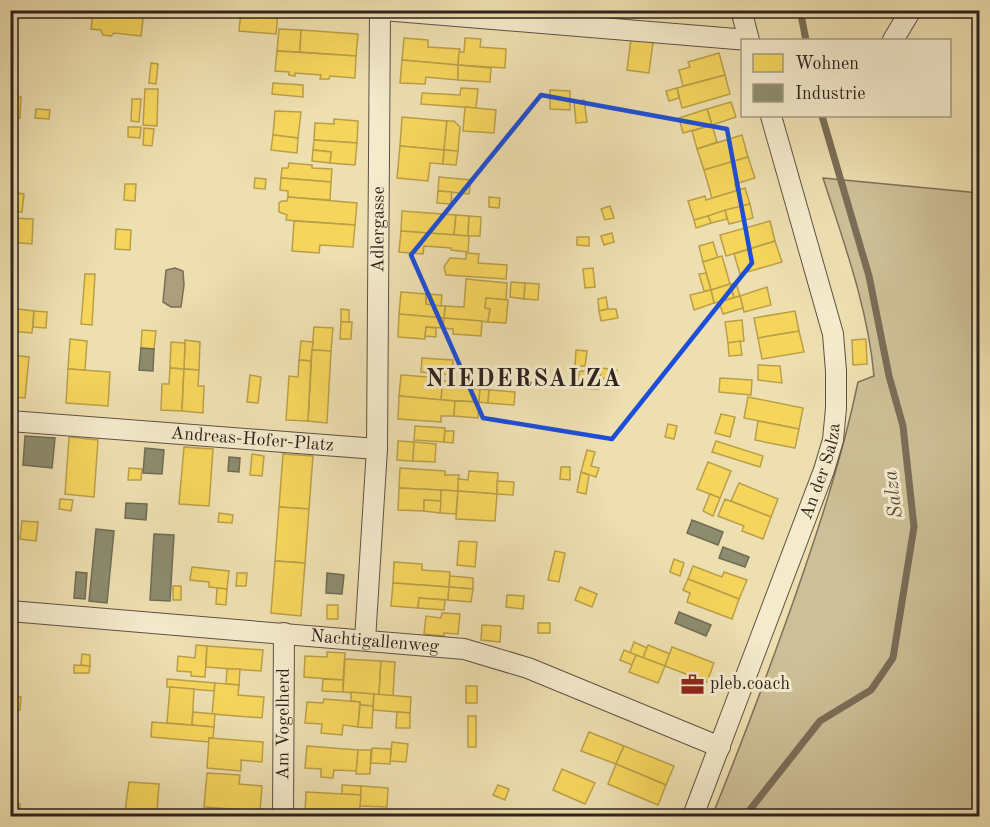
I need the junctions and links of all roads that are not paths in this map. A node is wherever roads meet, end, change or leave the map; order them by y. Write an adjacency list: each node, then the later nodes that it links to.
1 (381, 10): 4 (street); 9 (street, Adlergasse)
2 (741, 10): 5 (street)
3 (911, 10): 6 (street)
4 (741, 39)
5 (748, 39)
6 (894, 39)
7 (771, 117): 13 (street, An der Salza)
8 (10, 421): 9 (street, Andreas-Hofer-Platz)
9 (377, 449): 12 (street)
10 (10, 611): 11 (street, Nachtigallenweg)
11 (284, 633): 12 (street, Nachtigallenweg); 14 (street, Am Vogelherd)
12 (365, 640): 13 (street, Nachtigallenweg)
13 (720, 747): 15 (street, An der Salza)
14 (283, 816)
15 (693, 816)

